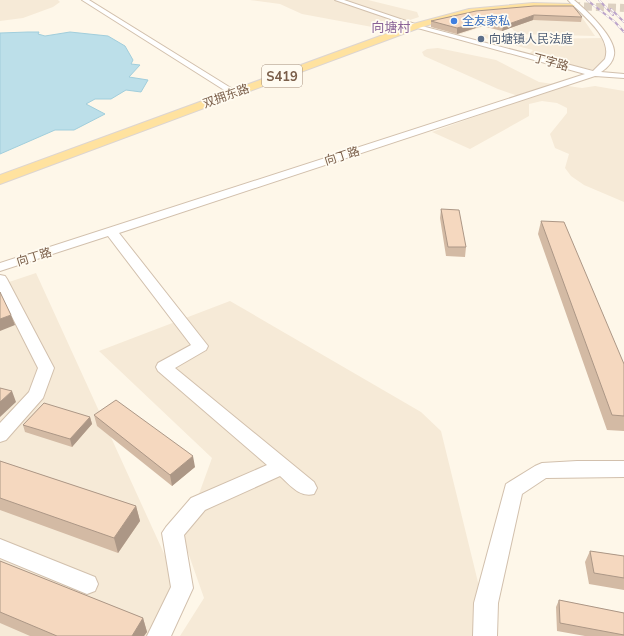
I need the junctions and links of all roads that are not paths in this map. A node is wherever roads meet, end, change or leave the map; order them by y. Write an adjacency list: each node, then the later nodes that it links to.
1 (85, 0): 7 (street)
2 (338, 0): 4 (street, 丁字路)
3 (572, 3): 4 (main road, 双拥东路 / S419); 5 (street, 向丁路)
4 (416, 26): 5 (street, 丁字路); 7 (main road, 双拥东路 / S419)
5 (594, 74): 6 (street); 9 (street, 向丁路)
6 (624, 76)
7 (235, 93): 8 (main road, 双拥东路 / S419)
8 (0, 180)
9 (111, 231): 10 (street, 向丁路); 13 (street)
10 (0, 267)
11 (0, 279): 12 (street)
12 (0, 435)
13 (282, 467): 15 (street); 18 (street)
14 (624, 469): 19 (street)
15 (307, 488)
16 (0, 548): 17 (street)
17 (87, 584)
18 (159, 636)
19 (485, 636)

